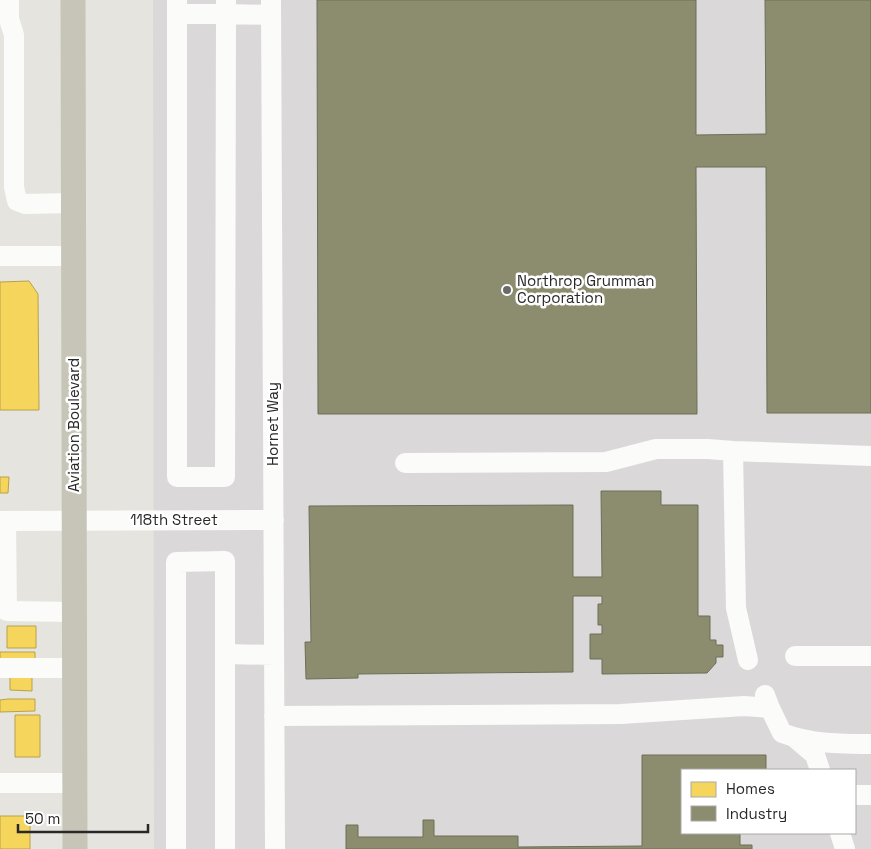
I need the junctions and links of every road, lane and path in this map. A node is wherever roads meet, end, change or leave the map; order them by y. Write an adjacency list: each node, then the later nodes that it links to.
1 (8, 0): 6 (street)
2 (73, 0): 6 (main road, Aviation Boulevard)
3 (177, 7): 4 (street); 4 (street)
4 (226, 7): 5 (street)
5 (271, 7): 12 (street, Hornet Way)
6 (73, 204): 8 (main road, Aviation Boulevard)
7 (0, 256): 8 (street)
8 (73, 256): 14 (main road, Aviation Boulevard)
9 (733, 451): 10 (street); 11 (street); 20 (street)
10 (871, 456)
11 (406, 463)
12 (274, 520): 14 (street, 118th Street); 17 (street, Hornet Way)
13 (3, 521): 14 (street, 118th Street); 15 (street)
14 (75, 521): 15 (main road, Aviation Boulevard)
15 (75, 612): 22 (main road, Aviation Boulevard)
16 (225, 654): 17 (street); 33 (street); 34 (street)
17 (274, 655): 23 (street, Hornet Way)
18 (795, 656): 19 (street)
19 (871, 656)
20 (748, 660)
21 (0, 668): 22 (street)
22 (75, 668): 28 (main road, Aviation Boulevard)
23 (274, 716): 24 (street); 35 (street, Hornet Way)
24 (795, 738): 25 (street); 26 (street)
25 (871, 744)
26 (820, 769)
27 (0, 782): 28 (street)
28 (75, 783): 32 (main road, Aviation Boulevard)
29 (871, 795): 30 (street)
30 (856, 796)
31 (840, 834): 36 (street)
32 (75, 849)
33 (176, 849)
34 (225, 849)
35 (275, 849)
36 (845, 849)

